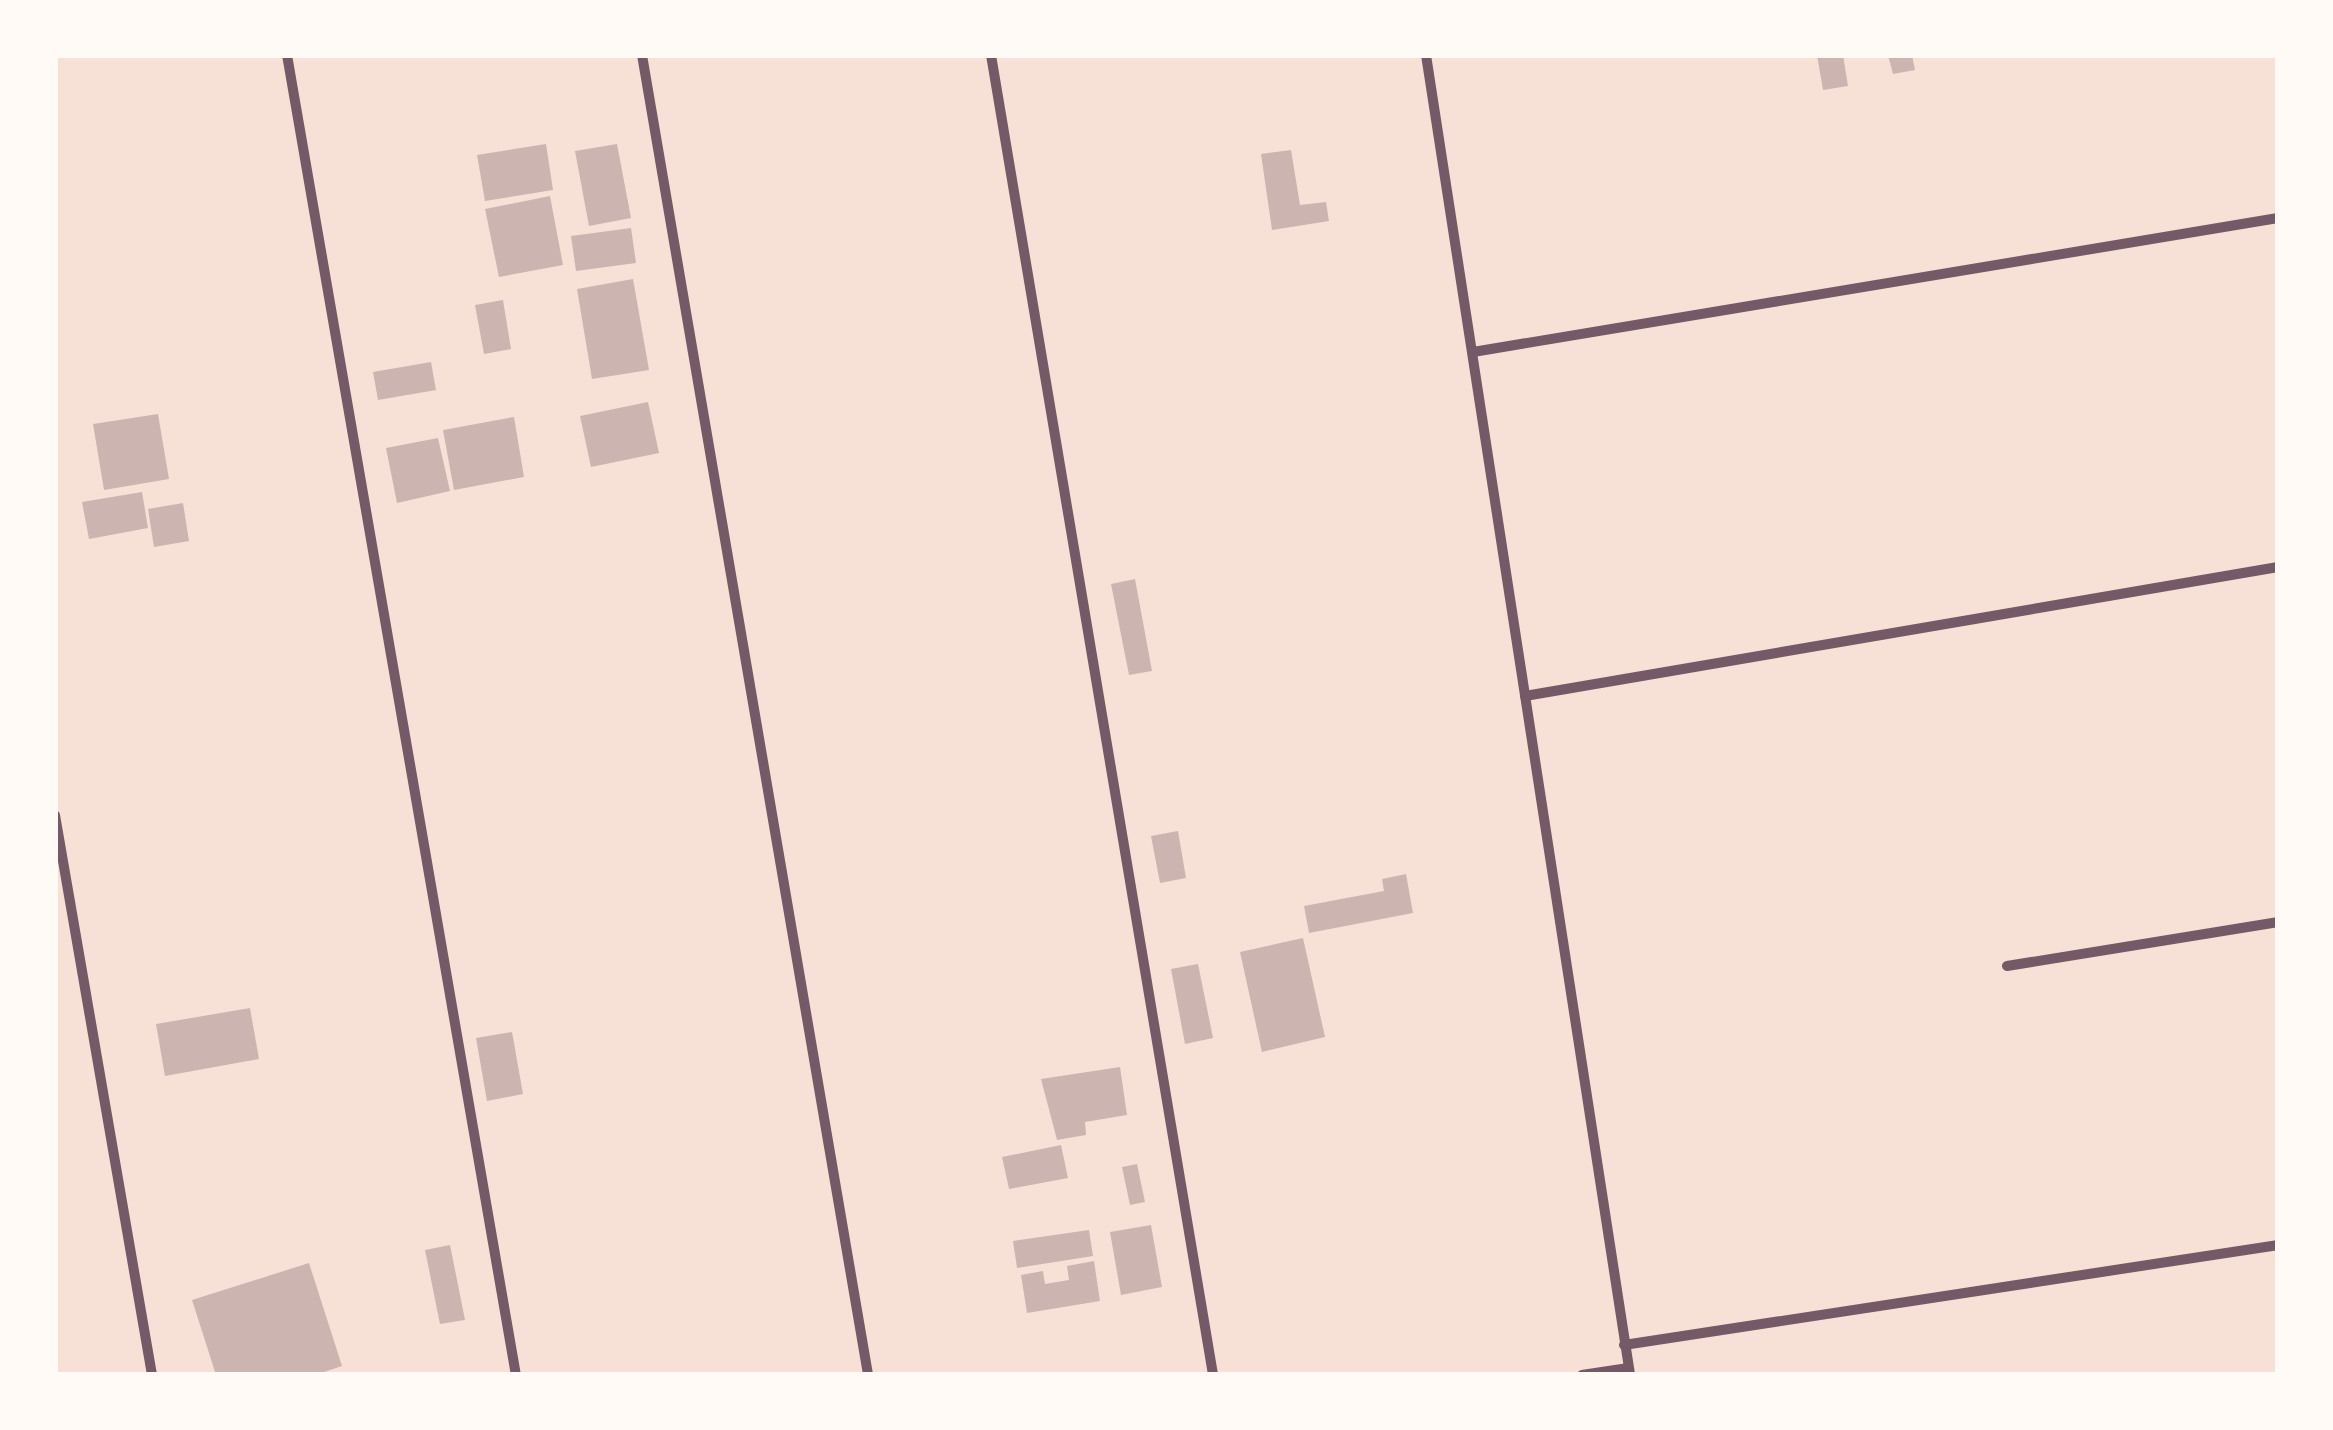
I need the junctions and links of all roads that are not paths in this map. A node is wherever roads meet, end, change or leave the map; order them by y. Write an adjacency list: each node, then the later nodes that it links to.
1 (287, 55): 16 (street)
2 (642, 55): 17 (street)
3 (990, 55): 18 (street)
4 (1426, 55): 6 (street)
5 (2278, 218): 6 (street)
6 (1473, 352): 8 (street)
7 (2278, 567): 8 (street)
8 (1526, 696): 13 (street)
9 (55, 814): 15 (street)
10 (2278, 922): 11 (street)
11 (2007, 966)
12 (2278, 1244): 13 (street)
13 (1624, 1346): 14 (street)
14 (1629, 1371): 19 (street)
15 (152, 1375)
16 (516, 1375)
17 (868, 1375)
18 (1214, 1375)
19 (1582, 1375)

